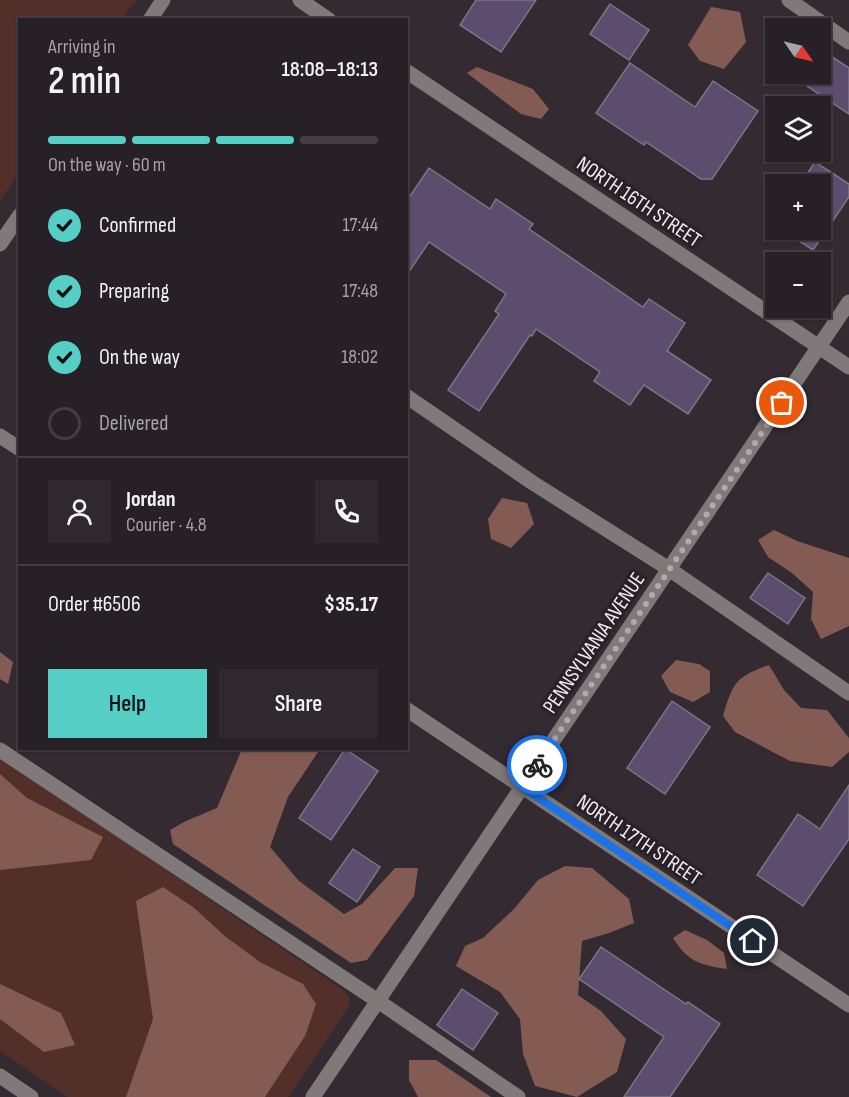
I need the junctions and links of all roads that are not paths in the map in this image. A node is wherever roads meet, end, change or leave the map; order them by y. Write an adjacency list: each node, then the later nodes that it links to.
1 (163, 0): 4 (street)
2 (300, 0): 5 (street)
3 (789, 0): 6 (street)
4 (151, 18)
5 (326, 18)
6 (849, 42)
7 (408, 72): 11 (street, NORTH 16TH STREET)
8 (18, 218): 9 (street)
9 (0, 244)
10 (849, 302): 11 (street, PENNSYLVANIA AVENUE)
11 (819, 347): 12 (street, NORTH 16TH STREET); 16 (street, PENNSYLVANIA AVENUE)
12 (849, 367)
13 (408, 397): 16 (street)
14 (0, 436): 15 (street)
15 (18, 448)
16 (669, 569): 17 (street); 20 (street, PENNSYLVANIA AVENUE)
17 (849, 693)
18 (408, 710): 20 (street, NORTH 17TH STREET)
19 (0, 750): 21 (street)
20 (522, 787): 21 (street, PENNSYLVANIA AVENUE); 22 (street, NORTH 17TH STREET)
21 (378, 1001): 25 (street, PENNSYLVANIA AVENUE); 26 (street)
22 (849, 1005)
23 (0, 1076): 24 (street)
24 (31, 1097)
25 (313, 1097)
26 (518, 1097)

